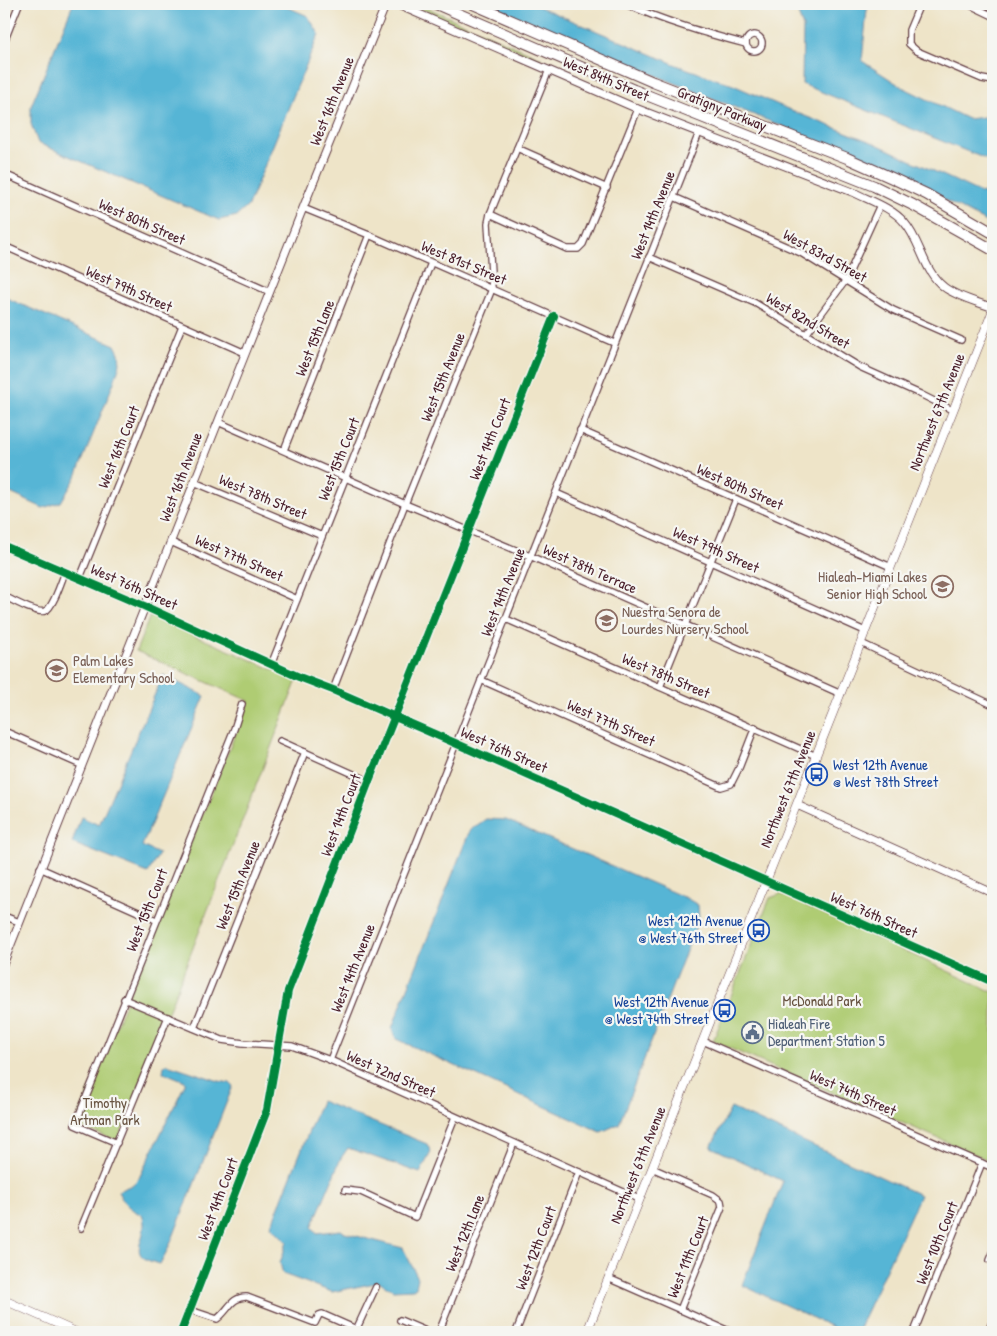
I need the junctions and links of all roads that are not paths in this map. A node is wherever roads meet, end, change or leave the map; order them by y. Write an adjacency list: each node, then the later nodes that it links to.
1 (19, 4): 10 (street)
2 (386, 4): 21 (street, West 16th Avenue)
3 (396, 4): 12 (street, West 84th Street)
4 (436, 4): 26 (highway, Gratigny Parkway)
5 (473, 4): 23 (highway, Gratigny Parkway)
6 (626, 4): 11 (street)
7 (920, 4): 13 (street)
8 (968, 4): 9 (street)
9 (993, 16)
10 (4, 42)
11 (746, 44)
12 (549, 70): 14 (street, West 84th Street); 16 (street, West 15th Avenue)
13 (993, 81)
14 (638, 109): 15 (street, West 84th Street); 18 (street)
15 (698, 132): 19 (street, West 14th Avenue); 20 (street, West 84th Street)
16 (517, 148): 18 (street); 22 (street, West 15th Avenue)
17 (4, 174): 31 (street, West 80th Street)
18 (607, 188): 22 (street)
19 (674, 197): 27 (street, West 14th Avenue); 29 (street, West 83rd Street)
20 (880, 205): 29 (street); 32 (street, West 84th Street)
21 (303, 208): 24 (street, West 81st Street); 31 (street, West 16th Avenue)
22 (490, 214): 30 (street, West 15th Avenue)
23 (993, 233)
24 (369, 235): 28 (street, West 81st Street); 42 (street, West 15th Lane)
25 (4, 246): 34 (street, West 79th Street)
26 (993, 250)
27 (649, 257): 35 (street, West 82nd Street); 37 (street, West 14th Avenue)
28 (431, 263): 30 (street, West 81st Street); 43 (street, West 15th Court)
29 (846, 280): 35 (street); 36 (street, West 83rd Street)
30 (492, 289): 33 (street, West 81st Street); 47 (street, West 15th Avenue)
31 (270, 292): 38 (street, West 16th Avenue)
32 (993, 309): 39 (main road, Northwest 67th Avenue)
33 (554, 316): 37 (street, West 81st Street); 48 (street, West 14th Court)
34 (182, 326): 38 (street, West 79th Street); 56 (street, West 16th Court)
35 (807, 333): 39 (street, West 82nd Street)
36 (961, 340)
37 (614, 343): 41 (street, West 14th Avenue)
38 (245, 353): 40 (street, West 16th Avenue)
39 (952, 410): 54 (main road, Northwest 67th Avenue)
40 (218, 422): 42 (street, West 78th Terrace); 44 (street, West 16th Avenue)
41 (580, 430): 45 (street, West 14th Avenue); 46 (street, West 80th Street)
42 (284, 450): 43 (street, West 78th Terrace)
43 (345, 477): 47 (street, West 78th Terrace); 49 (street, West 15th Court)
44 (194, 482): 49 (street, West 78th Street); 50 (street, West 16th Avenue)
45 (556, 493): 52 (street, West 14th Avenue); 53 (street, West 79th Street)
46 (736, 499): 53 (street); 54 (street, West 80th Street)
47 (405, 504): 48 (street, West 78th Terrace); 67 (street, West 15th Avenue)
48 (469, 530): 52 (street, West 78th Terrace); 71 (street, West 14th Court)
49 (322, 536): 58 (street, West 15th Court)
50 (171, 542): 58 (street, West 77th Street); 59 (street, West 16th Avenue)
51 (4, 546): 55 (street, West 76th Street)
52 (530, 556): 60 (street, West 14th Avenue); 61 (street, West 78th Terrace)
53 (711, 561): 61 (street); 62 (street, West 79th Street)
54 (890, 567): 62 (main road, Northwest 67th Avenue)
55 (65, 572): 56 (street, West 76th Street); 57 (street)
56 (80, 578): 59 (street, West 76th Street)
57 (4, 596)
58 (297, 599): 64 (street, West 15th Court)
59 (144, 606): 64 (street, West 76th Street); 78 (street, West 16th Avenue)
60 (506, 619): 65 (street, West 14th Avenue); 66 (street, West 78th Street)
61 (686, 624): 66 (street); 68 (street, West 78th Terrace)
62 (866, 631): 63 (main road, Northwest 67th Avenue)
63 (861, 643): 68 (main road, Northwest 67th Avenue); 70 (street)
64 (271, 665): 67 (street, West 76th Street)
65 (481, 680): 72 (street, West 77th Street); 75 (street, West 14th Avenue)
66 (660, 687): 72 (street, West 78th Street)
67 (333, 690): 71 (street, West 76th Street)
68 (841, 694): 77 (main road, Northwest 67th Avenue)
69 (242, 704): 85 (street, West 15th Court)
70 (993, 705)
71 (395, 718): 75 (street, West 76th Street); 79 (street, West 14th Court)
72 (755, 727): 77 (street, West 78th Street)
73 (4, 730): 78 (street)
74 (280, 741): 76 (street)
75 (455, 743): 82 (street, West 76th Street); 94 (street, West 14th Avenue)
76 (305, 752): 79 (street); 91 (street, West 15th Avenue)
77 (816, 756): 80 (main road, Northwest 67th Avenue)
78 (81, 765): 81 (street, West 16th Avenue)
79 (369, 781): 93 (street, West 14th Court)
80 (797, 805): 82 (main road, Northwest 67th Avenue); 83 (street)
81 (40, 868): 85 (street); 86 (street, West 16th Avenue)
82 (766, 882): 88 (street, West 76th Street); 92 (main road, Northwest 67th Avenue)
83 (993, 893)
84 (4, 916): 86 (street)
85 (156, 920): 89 (street, West 15th Court)
86 (19, 922): 87 (street, West 16th Avenue)
87 (4, 962)
88 (993, 982)
89 (124, 999): 90 (street, West 72nd Street); 96 (street, West 15th Court)
90 (168, 1017): 91 (street, West 72nd Street); 96 (street)
91 (194, 1028): 93 (street, West 72nd Street)
92 (703, 1041): 98 (street, West 74th Street); 99 (main road, Northwest 67th Avenue)
93 (278, 1046): 94 (street, West 72nd Street); 110 (street, West 14th Court)
94 (330, 1060): 95 (street, West 72nd Street)
95 (455, 1117): 97 (street, West 72nd Street); 102 (street)
96 (117, 1143): 104 (street)
97 (514, 1143): 101 (street, West 72nd Street); 118 (street, West 12th Lane)
98 (982, 1164): 100 (street, West 74th Street); 122 (street, West 10th Court)
99 (652, 1168): 103 (main road, Northwest 67th Avenue); 111 (street, West 11th Court)
100 (993, 1168)
101 (579, 1172): 103 (street, West 72nd Street); 119 (street, West 12th Court)
102 (344, 1190)
103 (639, 1200): 107 (main road, Northwest 67th Avenue)
104 (81, 1228)
105 (993, 1253): 106 (street)
106 (990, 1260)
107 (608, 1278): 111 (street); 120 (main road, Northwest 67th Avenue)
108 (376, 1287): 114 (street)
109 (4, 1300): 115 (main road)
110 (190, 1310): 114 (street); 116 (street, West 14th Court)
111 (680, 1310): 121 (street)
112 (400, 1320): 117 (street)
113 (993, 1320): 123 (street)
114 (356, 1330)
115 (76, 1332)
116 (181, 1332)
117 (428, 1332)
118 (439, 1332)
119 (516, 1332)
120 (587, 1332)
121 (731, 1332)
122 (914, 1332)
123 (988, 1332)

